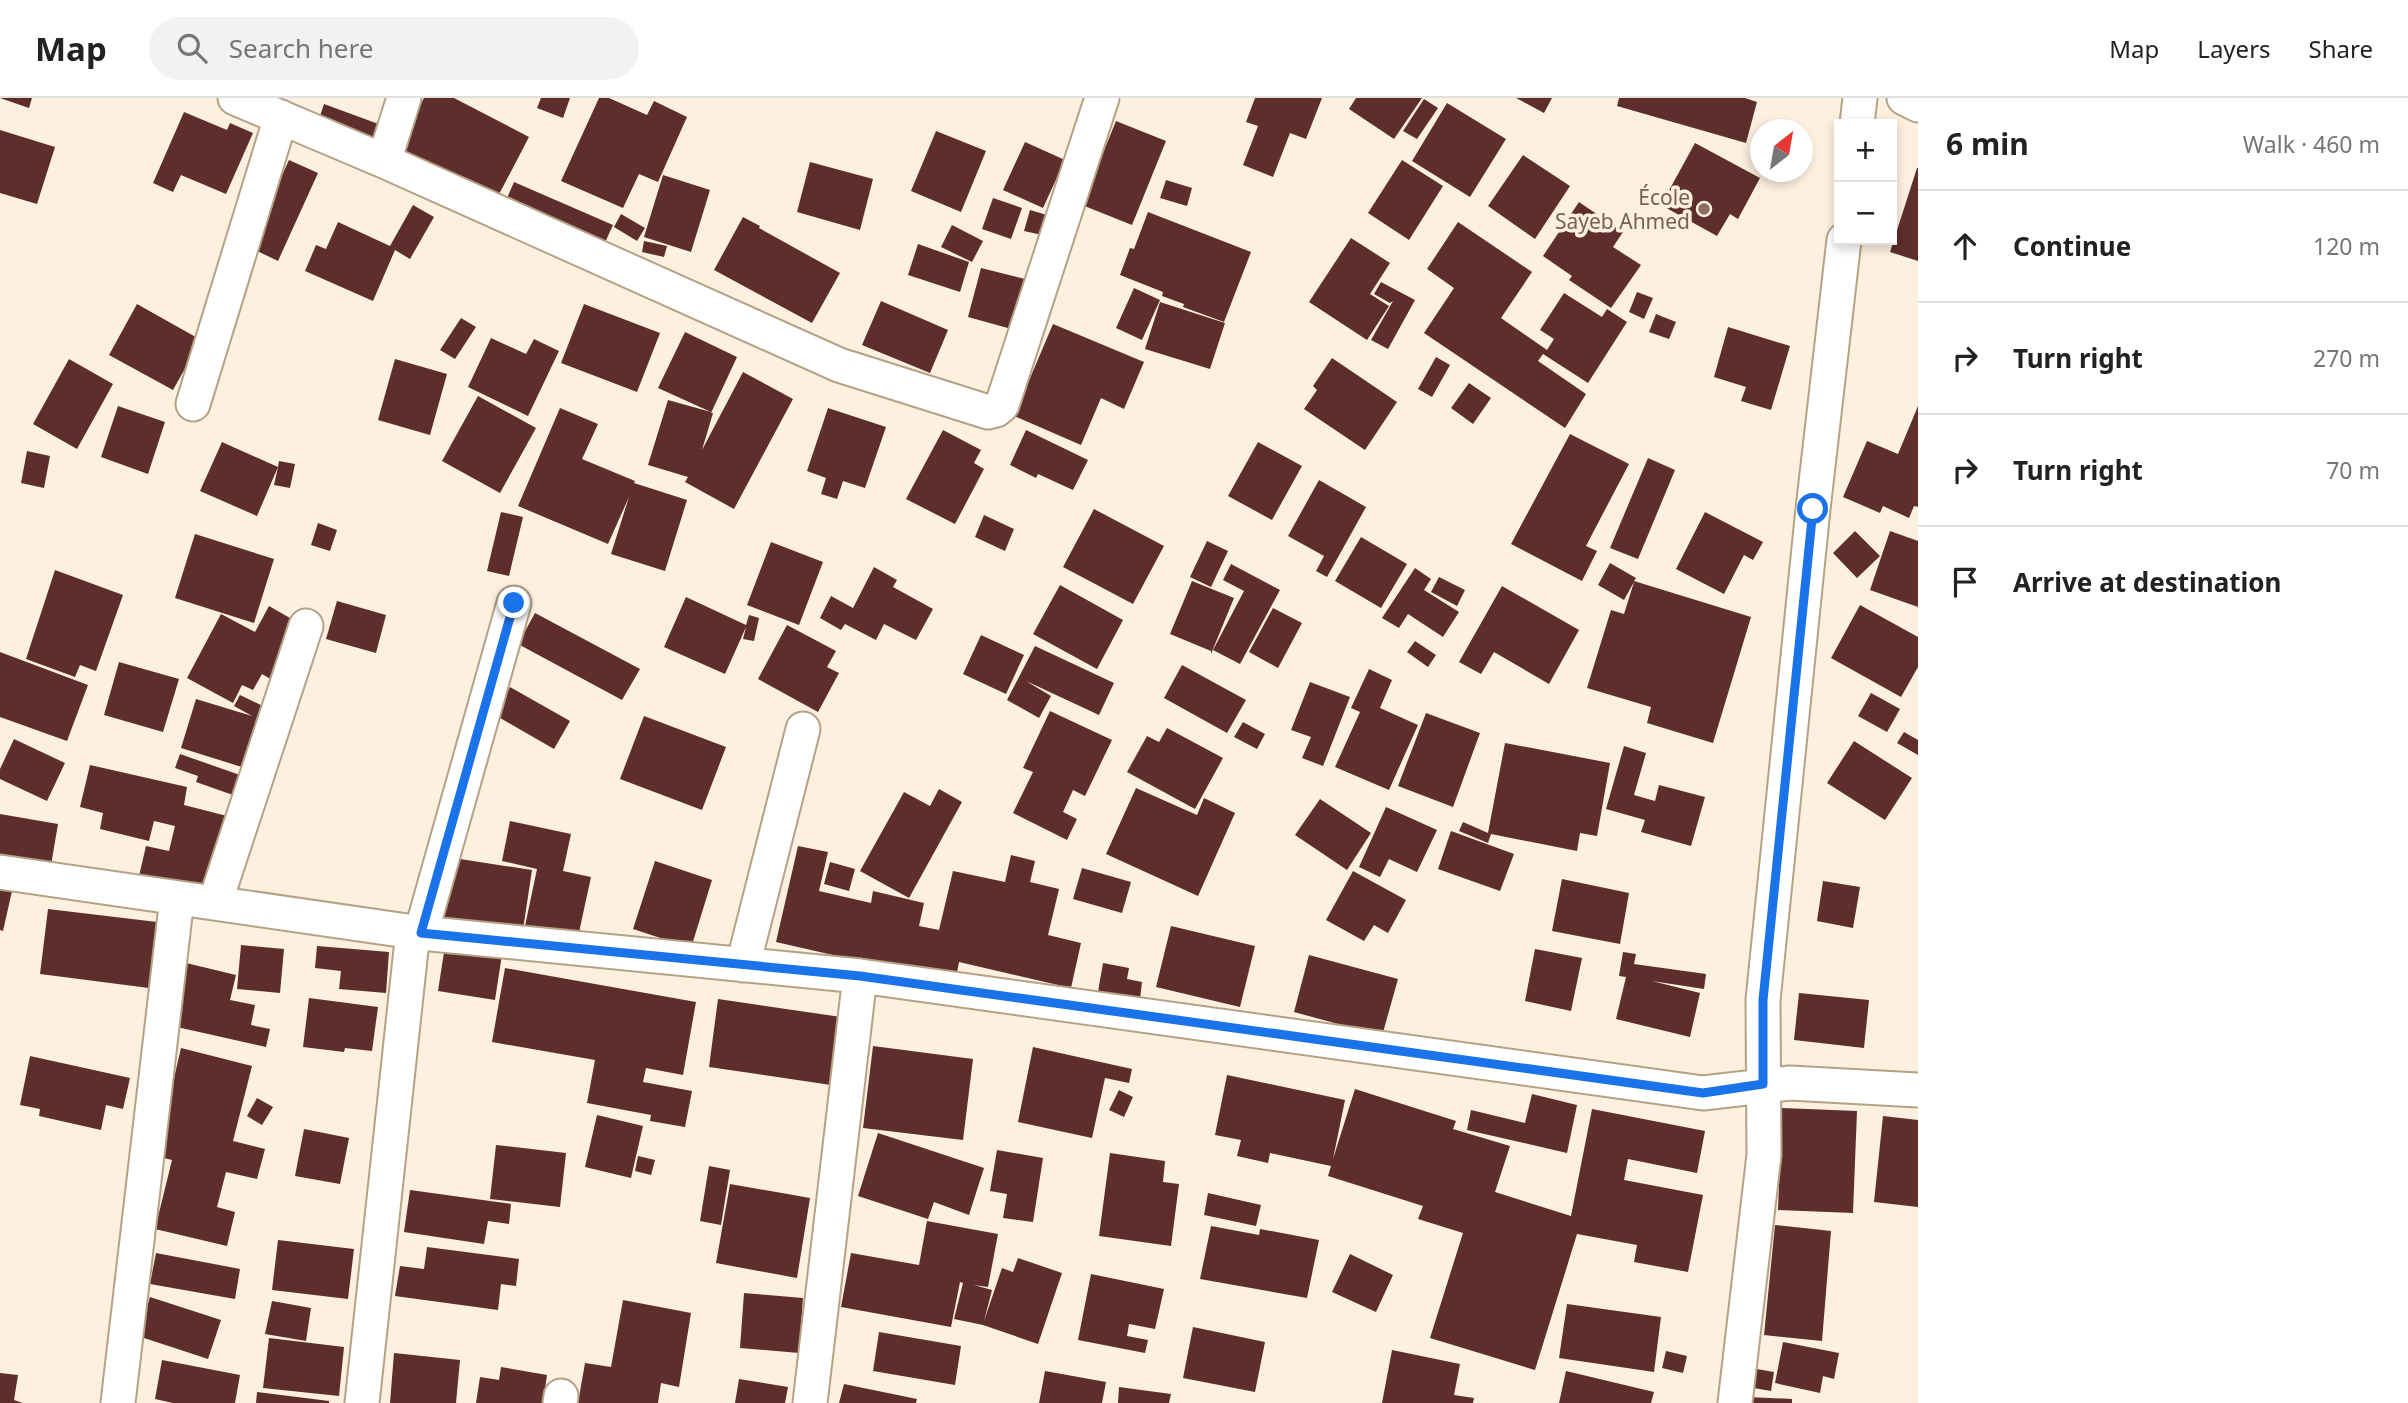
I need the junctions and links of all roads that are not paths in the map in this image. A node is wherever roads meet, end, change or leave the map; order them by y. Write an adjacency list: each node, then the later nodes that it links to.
1 (236, 98): 7 (street)
2 (404, 98): 9 (street)
3 (1102, 98): 9 (street)
4 (1860, 98): 8 (street)
5 (1904, 98): 6 (street)
6 (1918, 105)
7 (281, 117): 9 (street); 11 (street)
8 (1858, 119)
9 (384, 161)
10 (1843, 245): 21 (street)
11 (193, 404)
12 (514, 603): 18 (street)
13 (306, 626): 17 (street)
14 (803, 729): 19 (street)
15 (0, 872): 16 (street)
16 (177, 898): 17 (street); 23 (street)
17 (215, 903): 18 (street)
18 (417, 932): 19 (street); 24 (street)
19 (743, 964): 20 (street)
20 (860, 976): 21 (street); 25 (street)
21 (1763, 1084): 22 (street); 26 (street)
22 (1918, 1090)
23 (118, 1403)
24 (362, 1403)
25 (810, 1403)
26 (1735, 1403)

